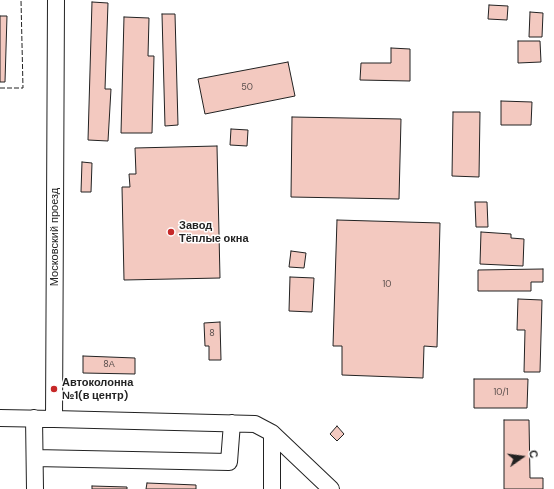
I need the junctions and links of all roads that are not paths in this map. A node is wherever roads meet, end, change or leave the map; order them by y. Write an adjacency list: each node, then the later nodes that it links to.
1 (56, 0): 4 (street, Московский проезд)
2 (0, 418): 3 (street)
3 (34, 418): 4 (street); 7 (street)
4 (54, 419): 5 (street)
5 (232, 423): 6 (street); 7 (street)
6 (272, 433): 9 (street); 10 (street)
7 (35, 458): 8 (street)
8 (35, 489)
9 (272, 489)
10 (331, 489)

